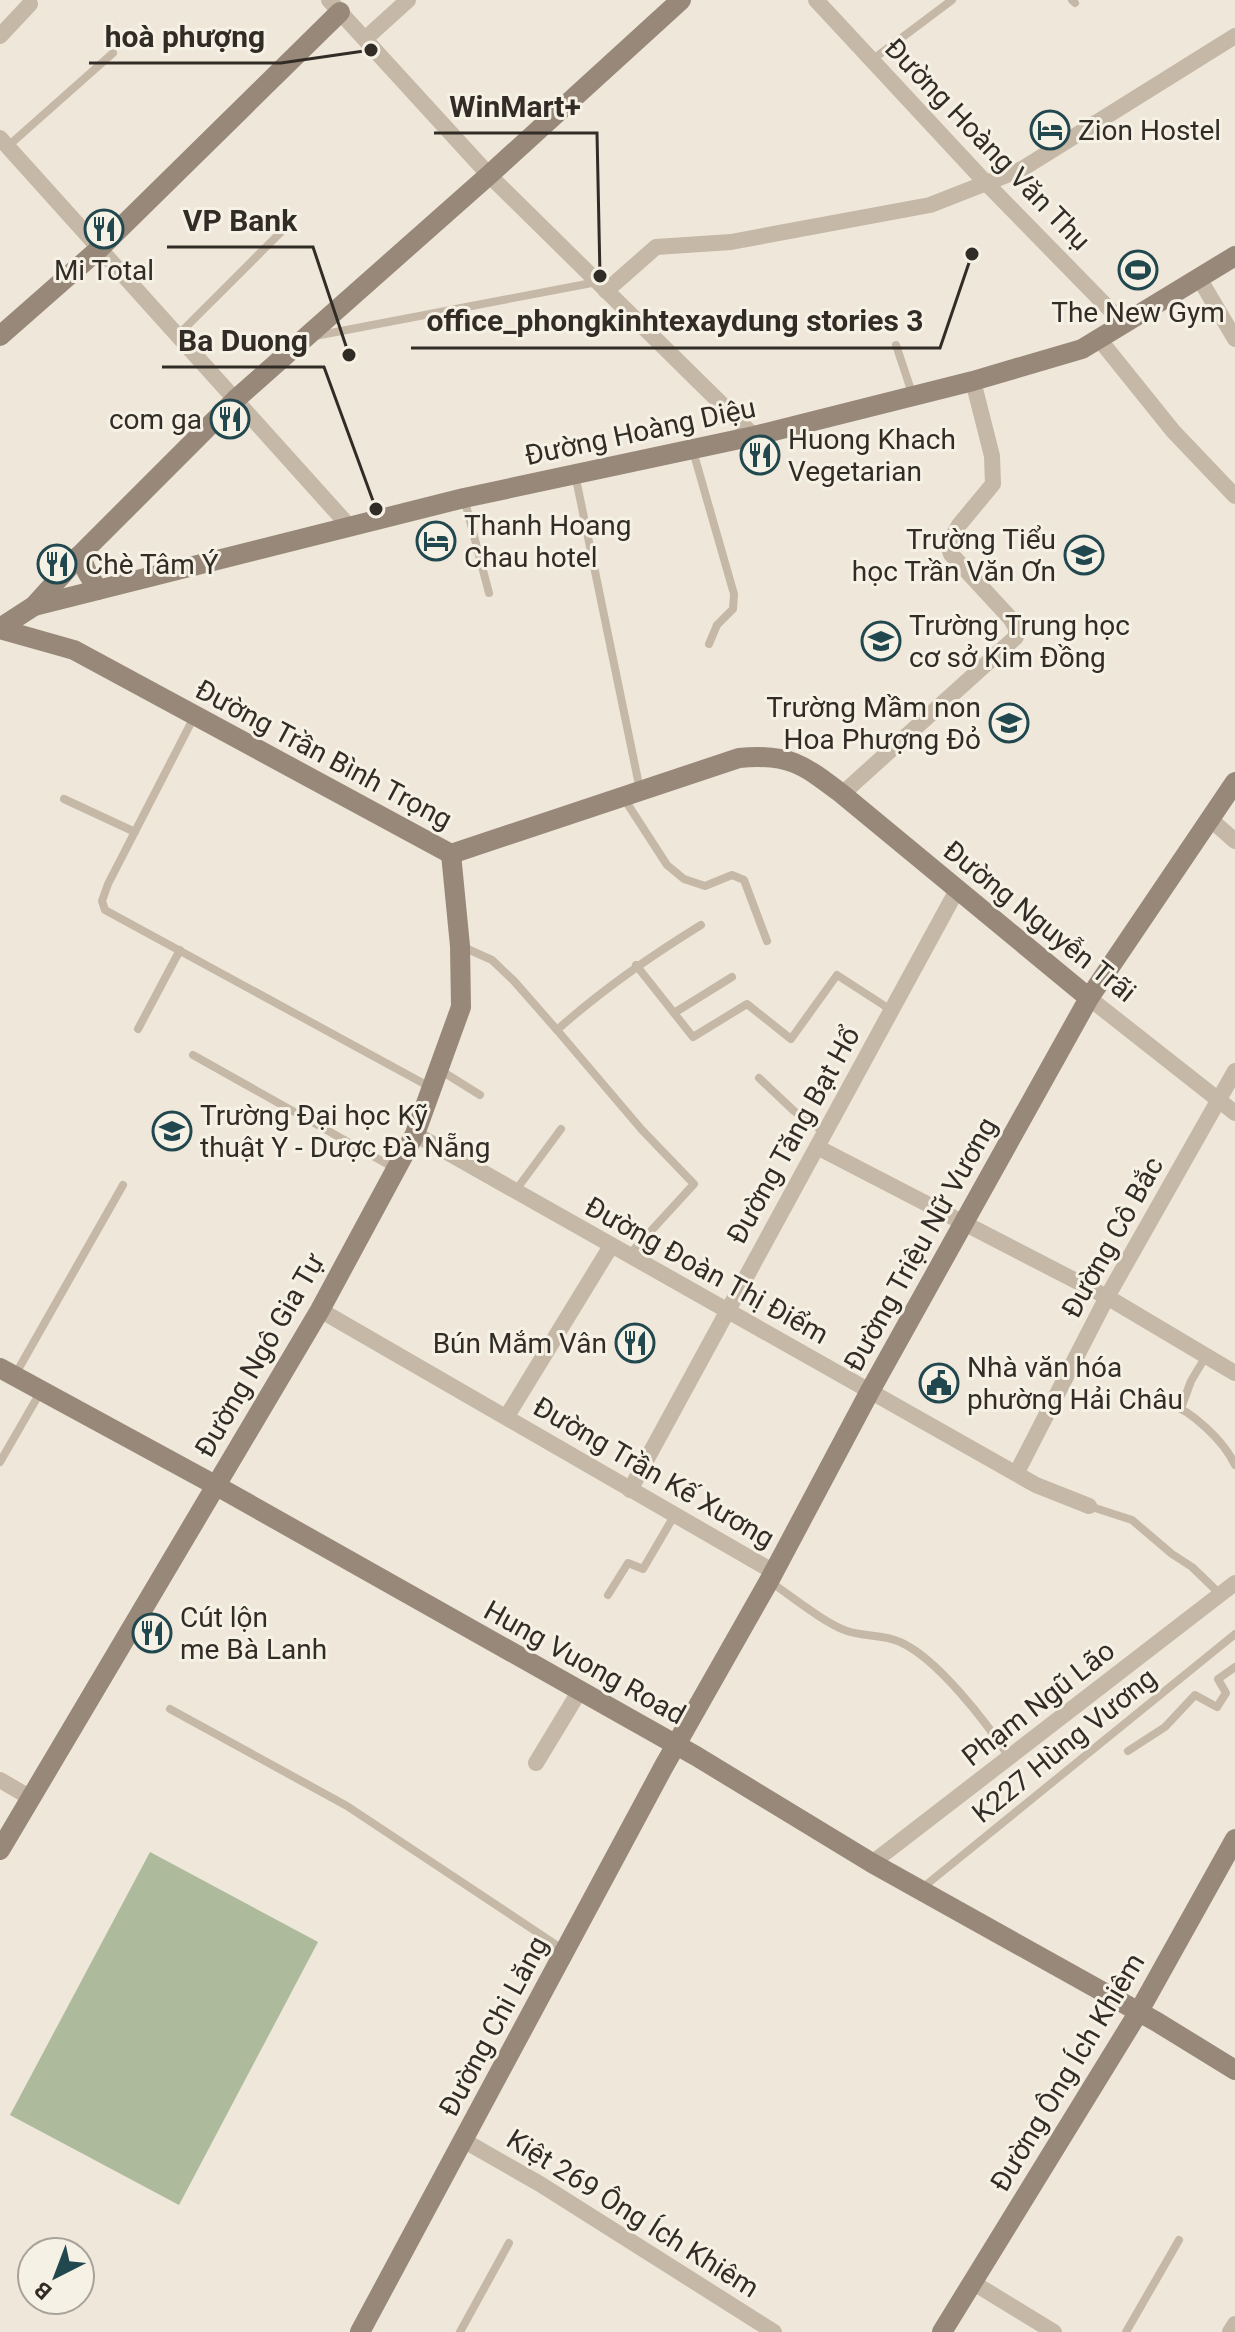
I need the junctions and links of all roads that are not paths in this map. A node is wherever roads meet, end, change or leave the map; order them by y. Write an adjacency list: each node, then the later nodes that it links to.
1 (408, 0): 9 (street)
2 (681, 0): 13 (street)
3 (816, 0): 11 (street, Đường Hoàng Văn Thụ)
4 (952, 0): 11 (lane)
5 (30, 4): 7 (street)
6 (336, 5): 9 (street); 16 (street)
7 (0, 36)
8 (1235, 36): 14 (street)
9 (365, 39): 13 (street)
10 (113, 53): 12 (lane)
11 (871, 60): 14 (street, Đường Hoàng Văn Thụ)
12 (4, 142): 16 (street)
13 (489, 175): 19 (street); 23 (street)
14 (987, 184): 19 (street); 20 (street, Đường Hoàng Văn Thụ)
15 (286, 227): 21 (lane)
16 (99, 249): 21 (street); 22 (street)
17 (1235, 256): 18 (street, Đường Hoàng Diệu)
18 (1199, 278): 20 (street, Đường Hoàng Diệu); 25 (street)
19 (602, 286): 23 (lane); 30 (street)
20 (1123, 323): 24 (street, Đường Hoàng Diệu)
21 (178, 335): 29 (street)
22 (0, 336)
23 (306, 338): 29 (street)
24 (1099, 339): 27 (street, Đường Hoàng Diệu); 33 (street)
25 (1235, 339)
26 (896, 345): 28 (lane)
27 (973, 381): 28 (street, Đường Hoàng Diệu); 46 (street)
28 (913, 396): 30 (street, Đường Hoàng Diệu)
29 (236, 399): 35 (street); 36 (street)
30 (754, 436): 31 (street, Đường Hoàng Diệu)
31 (692, 449): 32 (street, Đường Hoàng Diệu); 41 (lane)
32 (575, 473): 34 (street, Đường Hoàng Diệu); 45 (lane)
33 (1235, 496)
34 (464, 498): 35 (street, Đường Hoàng Diệu); 38 (lane)
35 (349, 526): 37 (street, Đường Hoàng Diệu)
36 (80, 555): 37 (street); 39 (street)
37 (98, 590): 39 (street, Đường Hoàng Diệu)
38 (489, 593)
39 (34, 606): 40 (street)
40 (0, 629): 42 (street, Đường Trần Bình Trọng)
41 (709, 644)
42 (194, 716): 49 (lane); 51 (street, Đường Trần Bình Trọng)
43 (811, 770): 45 (street, Đường Trần Bình Trọng); 46 (street, Đường Nguyễn Trãi)
44 (1235, 782): 48 (street, Đường Triệu Nữ Vương)
45 (631, 794): 51 (street, Đường Trần Bình Trọng); 54 (lane)
46 (842, 794): 52 (street, Đường Nguyễn Trãi)
47 (64, 799): 49 (lane)
48 (1210, 819): 50 (street); 59 (street, Đường Triệu Nữ Vương)
49 (135, 832): 56 (lane)
50 (1235, 841)
51 (451, 854): 55 (street, Đường Ngô Gia Tự)
52 (957, 890): 59 (street, Đường Nguyễn Trãi); 60 (street, Đường Tăng Bạt Hổ)
53 (701, 925): 57 (lane)
54 (767, 941)
55 (460, 946): 63 (lane); 67 (street, Đường Ngô Gia Tự)
56 (180, 950): 62 (lane); 67 (lane)
57 (636, 965): 61 (lane); 63 (lane)
58 (732, 977): 61 (lane)
59 (1089, 998): 69 (street, Đường Nguyễn Trãi); 77 (street, Đường Triệu Nữ Vương)
60 (891, 1010): 61 (lane); 73 (street, Đường Tăng Bạt Hổ)
61 (674, 1013)
62 (138, 1029)
63 (557, 1030): 79 (lane)
64 (193, 1055): 74 (lane)
65 (1235, 1071): 69 (street, Đường Cô Bắc)
66 (759, 1078): 73 (lane)
67 (435, 1079): 68 (lane); 72 (street, Đường Ngô Gia Tự)
68 (480, 1095)
69 (1217, 1099): 70 (street, Đường Nguyễn Trãi); 80 (street, Đường Cô Bắc)
70 (1235, 1113)
71 (561, 1129): 76 (lane)
72 (415, 1134): 74 (street, Đường Ngô Gia Tự); 76 (street, Đường Đoàn Thị Điểm)
73 (821, 1140): 77 (street); 82 (street, Đường Tăng Bạt Hổ)
74 (396, 1169): 81 (street, Đường Ngô Gia Tự)
75 (123, 1185): 84 (lane)
76 (515, 1191): 78 (street, Đường Đoàn Thị Điểm)
77 (963, 1223): 80 (street); 87 (street, Đường Triệu Nữ Vương)
78 (611, 1246): 79 (street, Đường Đoàn Thị Điểm); 90 (street, Đường Trần Kế Xương)
79 (628, 1256): 82 (street, Đường Đoàn Thị Điểm)
80 (1107, 1297): 83 (street); 93 (street, Đường Cô Bắc)
81 (320, 1310): 90 (street, Đường Trần Kế Xương); 94 (street, Đường Ngô Gia Tự)
82 (727, 1312): 87 (street, Đường Đoàn Thị Điểm); 95 (street, Đường Tăng Bạt Hổ)
83 (1206, 1356): 85 (street); 89 (lane)
84 (7, 1372): 86 (street, Hung Vuong Road)
85 (1235, 1373)
86 (42, 1390): 91 (lane); 94 (street, Hung Vuong Road)
87 (870, 1391): 93 (street, Đường Đoàn Thị Điểm); 98 (street, Đường Triệu Nữ Vương)
88 (1168, 1403): 89 (lane)
89 (1181, 1408): 92 (lane)
90 (507, 1416): 95 (street, Đường Trần Kế Xương)
91 (0, 1462)
92 (1235, 1465)
93 (1017, 1472): 96 (street, Đường Đoàn Thị Điểm)
94 (215, 1485): 104 (street, Hung Vuong Road); 111 (street, Đường Ngô Gia Tự)
95 (630, 1490): 97 (street, Đường Trần Kế Xương)
96 (1089, 1506): 100 (lane)
97 (674, 1516): 98 (street, Đường Trần Kế Xương); 101 (lane)
98 (772, 1577): 106 (street, Đường Triệu Nữ Vương); 108 (lane)
99 (1235, 1583): 100 (street, Phạm Ngũ Lão)
100 (1221, 1594): 108 (street, Phạm Ngũ Lão)
101 (608, 1595)
102 (1235, 1634): 115 (lane, K227 Hùng Vương)
103 (1235, 1667): 107 (lane)
104 (579, 1692): 106 (street, Hung Vuong Road); 109 (street)
105 (170, 1709): 116 (lane)
106 (675, 1746): 114 (street, Hung Vuong Road); 116 (street, Đường Chi Lăng)
107 (1128, 1751)
108 (1009, 1757): 114 (street, Phạm Ngũ Lão)
109 (536, 1763)
110 (0, 1780): 111 (street)
111 (31, 1798): 113 (street, Đường Ngô Gia Tự)
112 (1234, 1844): 117 (street, Đường Ông Ích Khiêm)
113 (0, 1850)
114 (872, 1863): 115 (street, Hung Vuong Road)
115 (920, 1889): 117 (street, Hung Vuong Road)
116 (565, 1950): 119 (street, Đường Chi Lăng)
117 (1138, 2013): 118 (street, Hung Vuong Road); 122 (street, Đường Ông Ích Khiêm)
118 (1235, 2070)
119 (463, 2140): 124 (street, Đường Chi Lăng); 126 (street, Kiệt 269 Ông Ích Khiêm)
120 (1179, 2240): 129 (lane)
121 (509, 2243): 125 (lane)
122 (972, 2282): 127 (street, Đường Ông Ích Khiêm); 128 (street)
123 (1235, 2324): 130 (street)
124 (360, 2332)
125 (460, 2332)
126 (774, 2332)
127 (942, 2332)
128 (1054, 2332)
129 (1126, 2332)
130 (1230, 2332)

